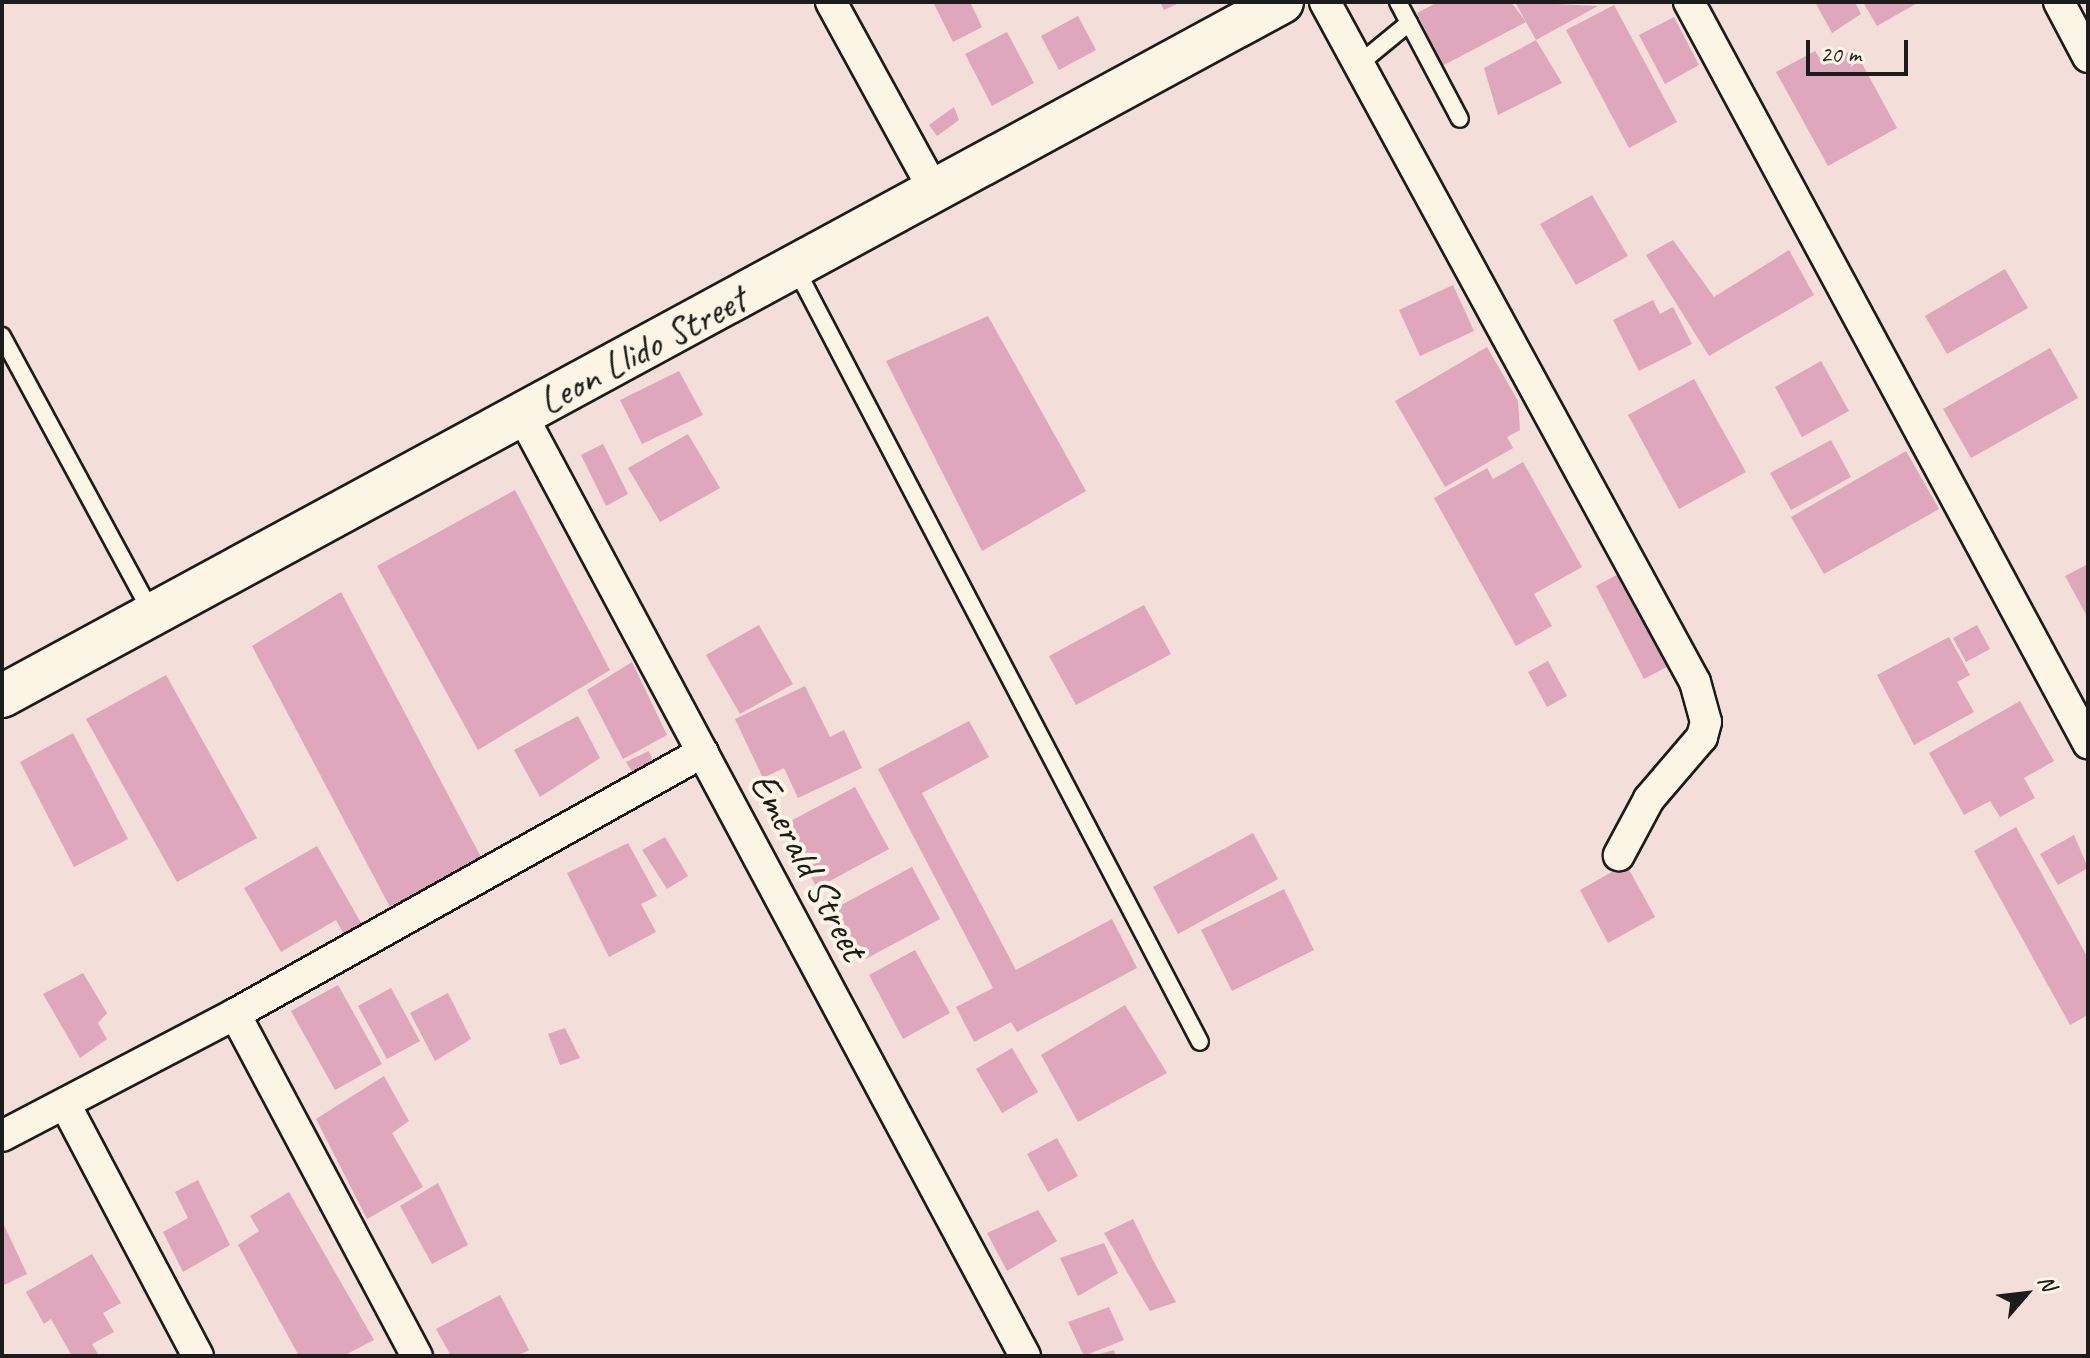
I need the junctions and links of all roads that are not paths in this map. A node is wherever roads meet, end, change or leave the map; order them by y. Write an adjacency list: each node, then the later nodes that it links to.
1 (831, 2): 11 (street)
2 (1282, 2): 11 (main road, Leon Llido Street)
3 (1325, 2): 9 (street)
4 (1398, 2): 7 (lane)
5 (1689, 2): 17 (street)
6 (2059, 2): 8 (street)
7 (1409, 23): 9 (lane); 10 (lane)
8 (2088, 57)
9 (1359, 64): 19 (street)
10 (1460, 119)
11 (933, 188): 12 (main road, Leon Llido Street)
12 (795, 267): 14 (main road, Leon Llido Street); 21 (lane)
13 (2, 336): 15 (lane)
14 (522, 415): 15 (main road, Leon Llido Street); 18 (street, Emerald Street)
15 (153, 615): 16 (main road, Leon Llido Street)
16 (2, 696)
17 (2088, 743)
18 (703, 752): 20 (street); 26 (street, Emerald Street)
19 (1619, 855)
20 (235, 1014): 22 (street); 25 (street)
21 (1200, 1042)
22 (65, 1104): 23 (street); 24 (street)
23 (2, 1136)
24 (198, 1356)
25 (417, 1356)
26 (1025, 1356)

